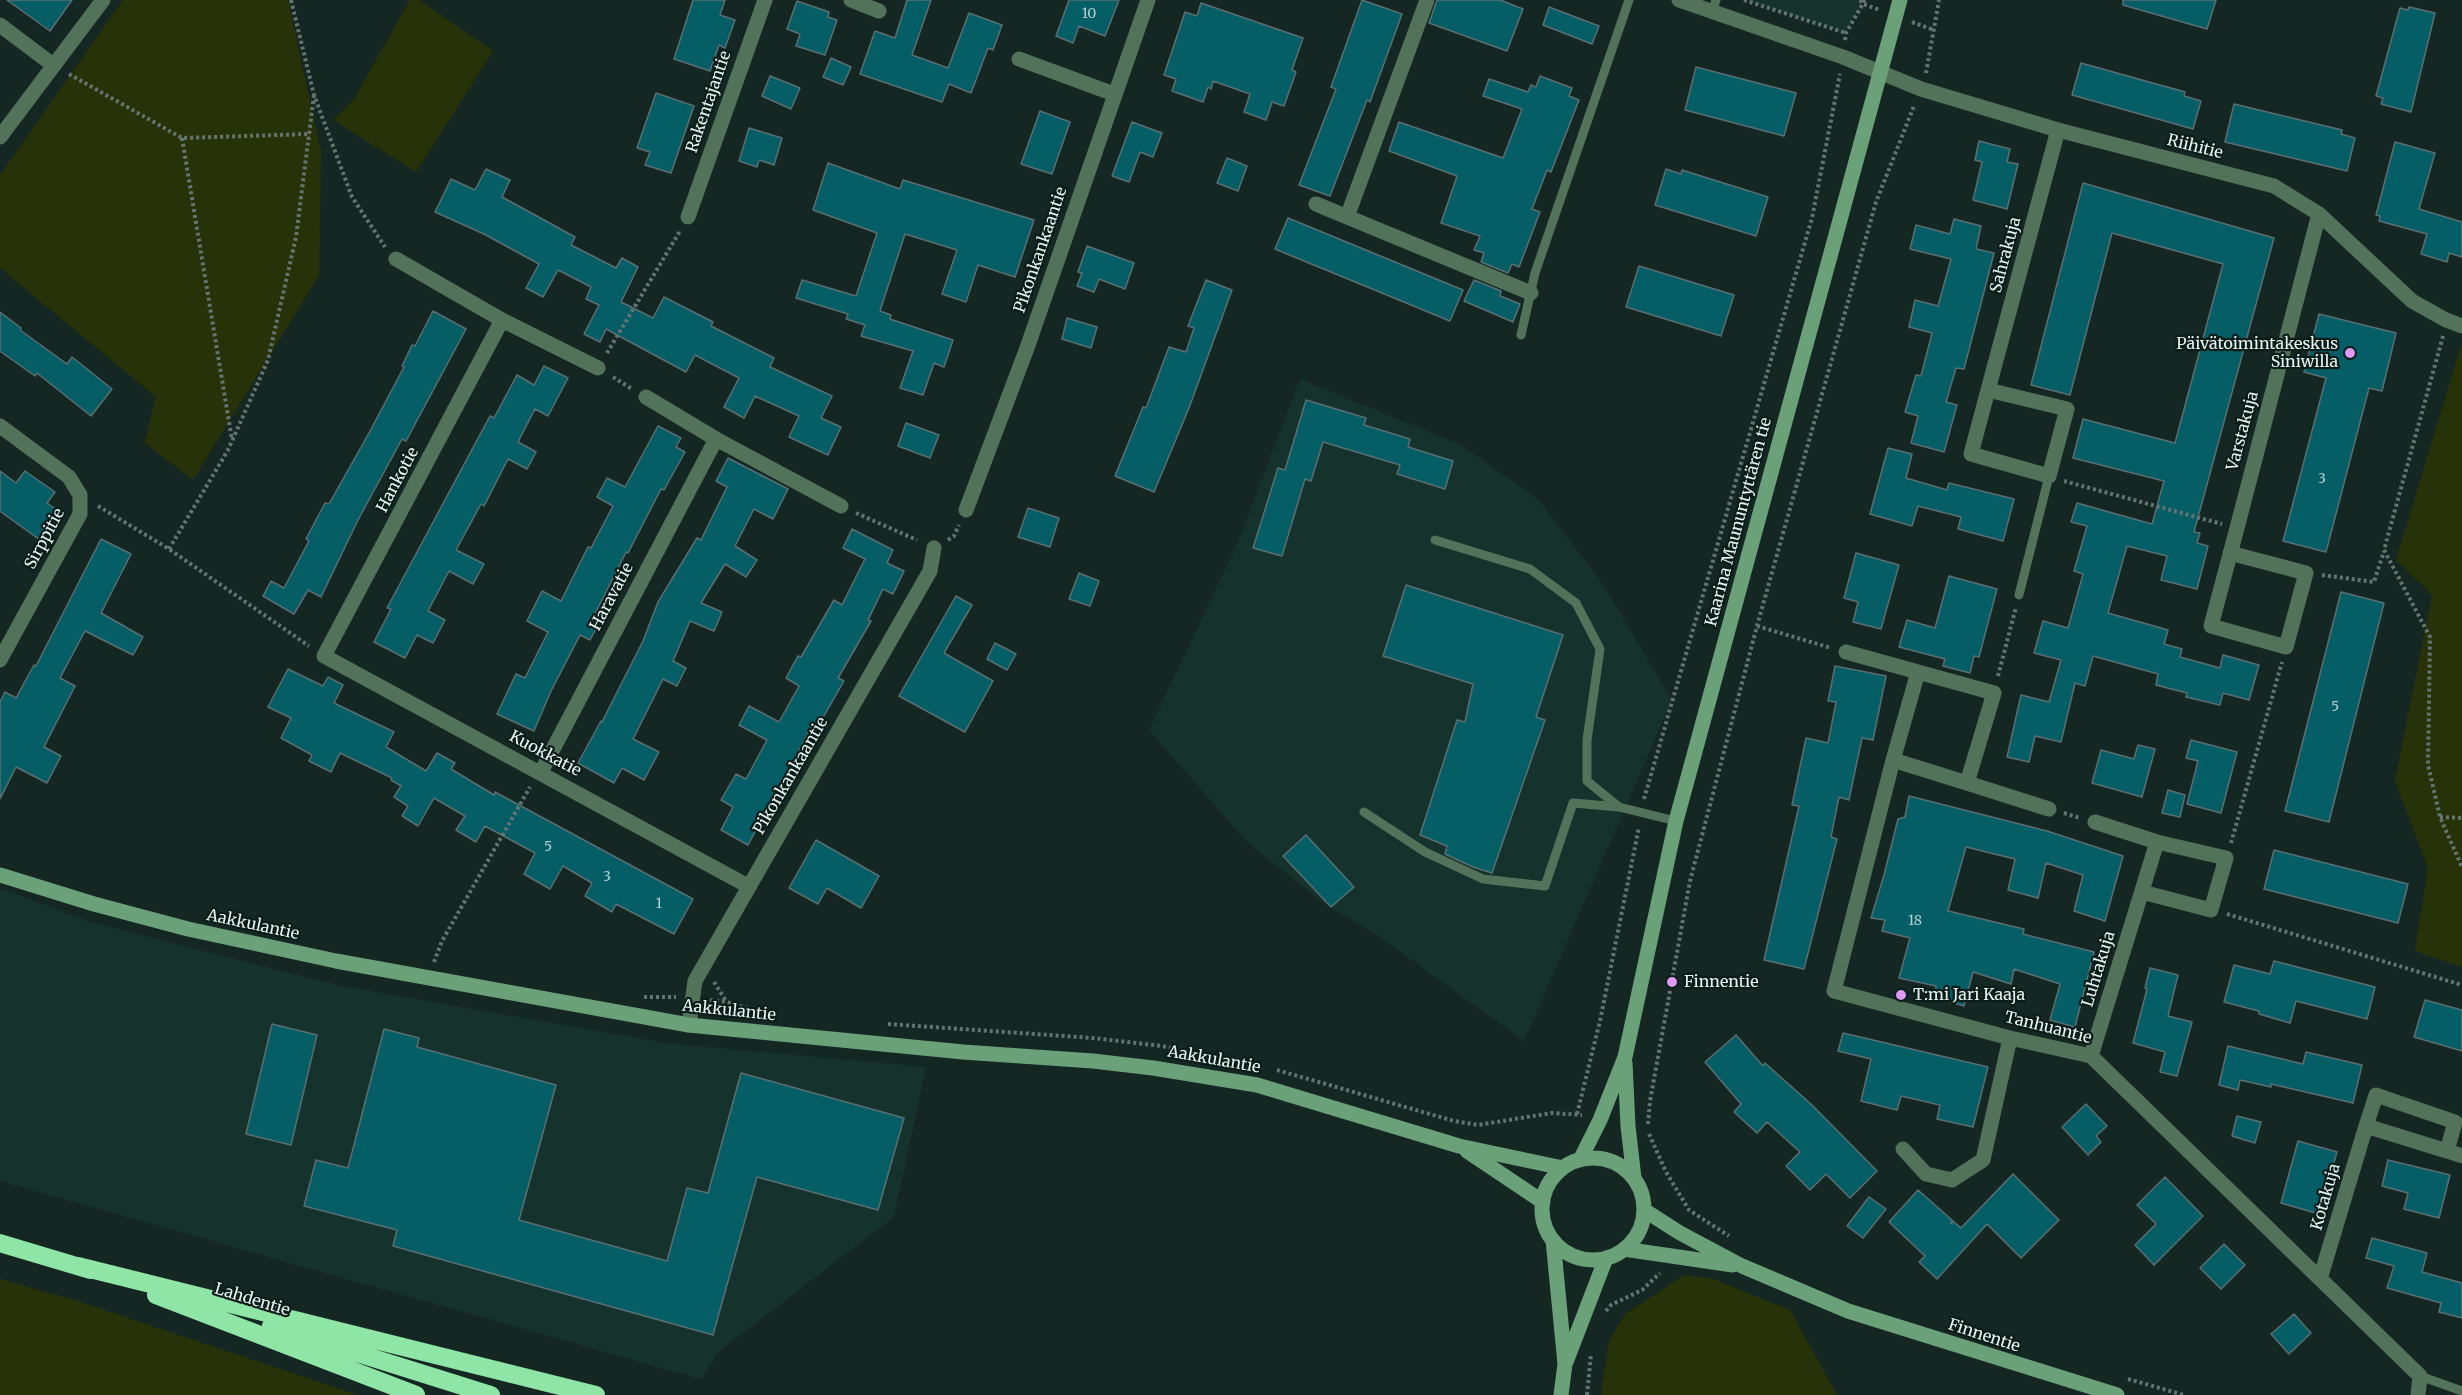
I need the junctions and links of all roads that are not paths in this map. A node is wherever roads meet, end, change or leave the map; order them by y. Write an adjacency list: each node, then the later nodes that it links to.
1 (103, 0): 13 (street)
2 (765, 0): 20 (street, Rakentajantie)
3 (851, 0): 10 (street)
4 (1148, 0): 15 (street, Pikonkankaantie)
5 (1427, 0): 21 (street)
6 (1629, 0): 23 (lane)
7 (1679, 0): 9 (street, Riihitie)
8 (1900, 0): 14 (street, Kaarina Maununtyttären tie)
9 (1714, 6): 14 (street, Riihitie)
10 (879, 11)
11 (0, 25): 13 (street)
12 (1019, 59): 15 (street)
13 (52, 65): 17 (street)
14 (1881, 71): 16 (street, Riihitie); 49 (street, Kaarina Maununtyttären tie)
15 (1114, 94): 34 (street, Pikonkankaantie)
16 (2058, 130): 19 (street, Riihitie); 28 (street, Sahrakuja)
17 (0, 137)
18 (1316, 204): 21 (street)
19 (2319, 214): 25 (street, Riihitie); 37 (street, Varstakuja)
20 (688, 217)
21 (1347, 217): 23 (street)
22 (396, 259): 24 (street)
23 (1531, 293): 26 (lane)
24 (502, 320): 27 (street); 40 (street, Hankotie)
25 (2462, 326)
26 (1521, 335)
27 (598, 368)
28 (1988, 390): 32 (street, Sahrakuja); 32 (street)
29 (646, 397): 31 (street)
30 (0, 426): 41 (street, Sirppitie)
31 (716, 439): 33 (street); 44 (street, Haravatie)
32 (2049, 476): 38 (lane)
33 (840, 506)
34 (966, 510)
35 (1435, 540): 46 (lane)
36 (934, 548): 53 (street, Pikonkankaantie)
37 (2230, 553): 37 (street, Varstakuja)
38 (2019, 595)
39 (1846, 652): 42 (street)
40 (324, 656): 44 (street, Kuokkatie)
41 (0, 660)
42 (1918, 672): 43 (street, Tanhuantie); 45 (street)
43 (1893, 760): 45 (street); 56 (street, Tanhuantie)
44 (541, 772): 53 (street, Kuokkatie)
45 (1967, 783): 47 (street)
46 (1618, 807): 48 (lane); 49 (lane)
47 (2049, 808)
48 (1364, 812)
49 (1676, 821): 58 (street, Kaarina Maununtyttären tie)
50 (2095, 822): 51 (street)
51 (2157, 842): 54 (street, Luhtakuja); 54 (street)
52 (0, 875): 55 (street, Aakkulantie)
53 (748, 886): 55 (street, Pikonkankaantie)
54 (2142, 892): 57 (street, Luhtakuja)
55 (689, 1025): 60 (street, Aakkulantie)
56 (2010, 1038): 57 (street, Tanhuantie); 61 (street)
57 (2091, 1056): 75 (street, Tanhuantie)
58 (1625, 1057): 64 (street, Kaarina Maununtyttären tie); 66 (street, Kaarina Maununtyttären tie)
59 (2366, 1125): 62 (street); 62 (street, Kotakuja); 75 (street, Kotakuja)
60 (1459, 1146): 65 (street, Aakkulantie); 67 (street, Aakkulantie)
61 (1903, 1149)
62 (2447, 1151): 63 (street)
63 (2462, 1156)
64 (1580, 1160): 65 (street); 66 (street)
65 (1563, 1168): 67 (street)
66 (1634, 1178): 68 (street)
67 (1543, 1202): 69 (street)
68 (1644, 1210): 71 (street); 74 (street, Finnentie)
69 (1553, 1240): 72 (street); 76 (street)
70 (0, 1243): 73 (highway, Lahdentie)
71 (1624, 1249): 72 (street); 74 (street, Finnentie)
72 (1606, 1258): 76 (street)
73 (78, 1266): 79 (highway); 80 (highway, Lahdentie); 81 (highway)
74 (1742, 1266): 83 (street, Finnentie)
75 (2320, 1279): 77 (street, Tanhuantie)
76 (1565, 1364): 82 (street)
77 (2420, 1376): 78 (lane); 84 (street)
78 (2462, 1391)
79 (416, 1395)
80 (491, 1395)
81 (596, 1395)
82 (1561, 1395)
83 (2117, 1395)
84 (2418, 1395)

